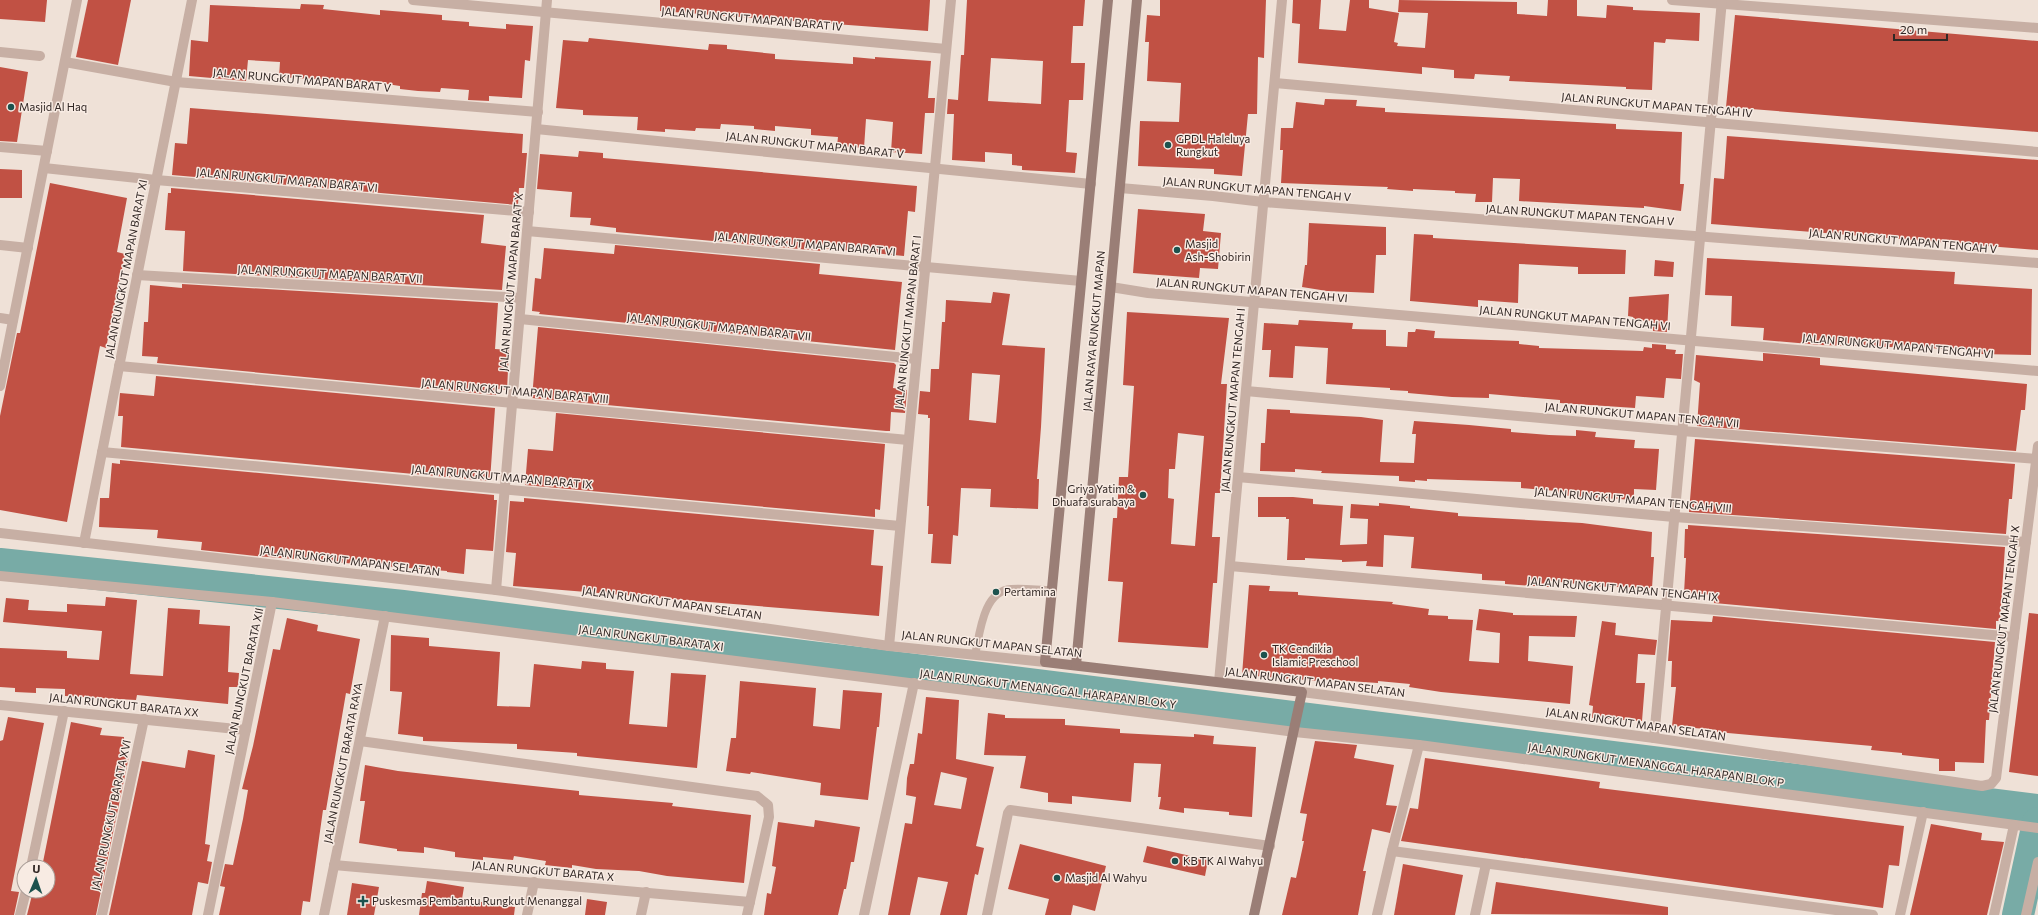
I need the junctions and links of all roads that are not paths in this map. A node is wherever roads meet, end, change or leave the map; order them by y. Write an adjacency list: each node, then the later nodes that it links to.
1 (77, 0): 16 (street)
2 (192, 0): 17 (street, JALAN RUNGKUT MAPAN BARAT XI)
3 (413, 0): 11 (street, JALAN RUNGKUT MAPAN BARAT IV)
4 (547, 0): 11 (street, JALAN RUNGKUT MAPAN BARAT X)
5 (951, 0): 13 (street, JALAN RUNGKUT MAPAN BARAT I)
6 (1108, 0): 28 (street, JALAN RAYA RUNGKUT MAPAN)
7 (1137, 0): 29 (street, JALAN RAYA RUNGKUT MAPAN)
8 (1282, 0): 18 (street, JALAN RUNGKUT MAPAN TENGAH I)
9 (1672, 0): 10 (street)
10 (1722, 2): 12 (street); 20 (street)
11 (546, 12): 13 (street, JALAN RUNGKUT MAPAN BARAT IV); 19 (street, JALAN RUNGKUT MAPAN BARAT X)
12 (2038, 28)
13 (946, 49): 26 (street, JALAN RUNGKUT MAPAN BARAT I)
14 (0, 52): 15 (street)
15 (40, 56)
16 (65, 62): 17 (street, JALAN RUNGKUT MAPAN BARAT V); 23 (street)
17 (176, 82): 19 (street, JALAN RUNGKUT MAPAN BARAT V); 27 (street, JALAN RUNGKUT MAPAN BARAT XI)
18 (1275, 82): 20 (street, JALAN RUNGKUT MAPAN TENGAH IV); 30 (street, JALAN RUNGKUT MAPAN TENGAH I)
19 (538, 112): 21 (street, JALAN RUNGKUT MAPAN BARAT X)
20 (1711, 122): 24 (street, JALAN RUNGKUT MAPAN TENGAH IV); 33 (street)
21 (536, 129): 26 (street, JALAN RUNGKUT MAPAN BARAT V); 31 (street, JALAN RUNGKUT MAPAN BARAT X)
22 (0, 147): 23 (street)
23 (47, 152): 25 (street)
24 (2038, 152)
25 (44, 168): 27 (street, JALAN RUNGKUT MAPAN BARAT VI); 35 (street)
26 (935, 169): 28 (street, JALAN RUNGKUT MAPAN BARAT V); 37 (street, JALAN RUNGKUT MAPAN BARAT I)
27 (156, 180): 31 (street, JALAN RUNGKUT MAPAN BARAT VI); 38 (street, JALAN RUNGKUT MAPAN BARAT XI)
28 (1091, 184): 39 (street, JALAN RAYA RUNGKUT MAPAN)
29 (1120, 188): 30 (street, JALAN RUNGKUT MAPAN TENGAH V); 40 (street, JALAN RAYA RUNGKUT MAPAN)
30 (1263, 202): 33 (street, JALAN RUNGKUT MAPAN TENGAH V); 42 (street, JALAN RUNGKUT MAPAN TENGAH I)
31 (529, 212): 32 (street, JALAN RUNGKUT MAPAN BARAT X)
32 (527, 231): 37 (street, JALAN RUNGKUT MAPAN BARAT VI); 41 (street, JALAN RUNGKUT MAPAN BARAT X)
33 (1700, 237): 36 (street, JALAN RUNGKUT MAPAN TENGAH V); 46 (street)
34 (0, 244): 35 (street)
35 (28, 248): 45 (street)
36 (2038, 263)
37 (925, 267): 39 (street, JALAN RUNGKUT MAPAN BARAT VI); 47 (street, JALAN RUNGKUT MAPAN BARAT I)
38 (137, 275): 41 (street, JALAN RUNGKUT MAPAN BARAT VII); 48 (street, JALAN RUNGKUT MAPAN BARAT XI)
39 (1081, 281): 68 (street, JALAN RAYA RUNGKUT MAPAN)
40 (1110, 287): 42 (street, JALAN RUNGKUT MAPAN TENGAH VI); 76 (street, JALAN RAYA RUNGKUT MAPAN)
41 (521, 298): 44 (street, JALAN RUNGKUT MAPAN BARAT X)
42 (1255, 302): 46 (street, JALAN RUNGKUT MAPAN TENGAH VI); 51 (street, JALAN RUNGKUT MAPAN TENGAH I)
43 (0, 318): 45 (street)
44 (520, 319): 47 (street, JALAN RUNGKUT MAPAN BARAT VII); 52 (street, JALAN RUNGKUT MAPAN BARAT X)
45 (13, 320): 50 (street)
46 (1691, 340): 49 (street, JALAN RUNGKUT MAPAN TENGAH VI); 53 (street)
47 (916, 359): 54 (street, JALAN RUNGKUT MAPAN BARAT I)
48 (119, 366): 52 (street, JALAN RUNGKUT MAPAN BARAT VIII); 56 (street, JALAN RUNGKUT MAPAN BARAT XI)
49 (2038, 371)
50 (0, 386)
51 (1246, 391): 53 (street, JALAN RUNGKUT MAPAN TENGAH VII); 58 (street, JALAN RUNGKUT MAPAN TENGAH I)
52 (512, 403): 54 (street, JALAN RUNGKUT MAPAN BARAT VIII); 59 (street, JALAN RUNGKUT MAPAN BARAT X)
53 (1682, 431): 57 (street, JALAN RUNGKUT MAPAN TENGAH VII); 60 (street)
54 (908, 440): 61 (street, JALAN RUNGKUT MAPAN BARAT I)
55 (2038, 446): 57 (street, JALAN RUNGKUT MAPAN TENGAH X)
56 (102, 452): 59 (street, JALAN RUNGKUT MAPAN BARAT IX); 64 (street, JALAN RUNGKUT MAPAN BARAT XI)
57 (2036, 459): 63 (street, JALAN RUNGKUT MAPAN TENGAH X)
58 (1238, 477): 60 (street, JALAN RUNGKUT MAPAN TENGAH VIII); 65 (street, JALAN RUNGKUT MAPAN TENGAH I)
59 (505, 489): 61 (street, JALAN RUNGKUT MAPAN BARAT IX); 67 (street, JALAN RUNGKUT MAPAN BARAT X)
60 (1674, 517): 63 (street, JALAN RUNGKUT MAPAN TENGAH VIII); 70 (street)
61 (900, 526): 73 (street, JALAN RUNGKUT MAPAN BARAT I)
62 (0, 533): 64 (street, JALAN RUNGKUT MAPAN SELATAN)
63 (2026, 542): 72 (street, JALAN RUNGKUT MAPAN TENGAH X)
64 (84, 543): 67 (street, JALAN RUNGKUT MAPAN SELATAN)
65 (1230, 566): 70 (street, JALAN RUNGKUT MAPAN TENGAH IX); 77 (street, JALAN RUNGKUT MAPAN TENGAH I)
66 (0, 576): 69 (street, JALAN RUNGKUT BARATA XII)
67 (496, 590): 73 (street, JALAN RUNGKUT MAPAN SELATAN)
68 (1052, 590): 74 (lane); 75 (street, JALAN RAYA RUNGKUT MAPAN)
69 (272, 602): 71 (street, JALAN RUNGKUT BARATA XI); 84 (street, JALAN RUNGKUT BARATA XII)
70 (1666, 605): 72 (street, JALAN RUNGKUT MAPAN TENGAH IX); 85 (street)
71 (385, 616): 78 (street, JALAN RUNGKUT BARATA XI); 86 (street, JALAN RUNGKUT BARATA RAYA)
72 (2014, 637): 88 (street, JALAN RUNGKUT MAPAN TENGAH X)
73 (888, 646): 74 (street, JALAN RUNGKUT MAPAN SELATAN)
74 (975, 655): 75 (street, JALAN RUNGKUT MAPAN SELATAN)
75 (1044, 662): 76 (street, JALAN RUNGKUT MAPAN SELATAN)
76 (1076, 665): 77 (street, JALAN RUNGKUT MAPAN SELATAN)
77 (1219, 682): 79 (street, JALAN RUNGKUT MAPAN SELATAN)
78 (914, 683): 83 (street, JALAN RUNGKUT MENANGGAL HARAPAN BLOK Y); 109 (street, JALAN RUNGKUT MENANGGAL HARAPAN BLOK Y)
79 (1302, 697): 83 (street); 85 (street, JALAN RUNGKUT MAPAN SELATAN)
80 (0, 705): 81 (street, JALAN RUNGKUT BARATA XX)
81 (64, 711): 82 (street, JALAN RUNGKUT BARATA XX); 94 (street)
82 (144, 719): 84 (street, JALAN RUNGKUT BARATA XX); 103 (street, JALAN RUNGKUT BARATA XVI)
83 (1295, 729): 87 (street, JALAN RUNGKUT MENANGGAL HARAPAN BLOK P); 92 (street)
84 (246, 730): 104 (street, JALAN RUNGKUT BARATA XII)
85 (1654, 738): 88 (street, JALAN RUNGKUT MAPAN SELATAN)
86 (360, 741): 97 (street, JALAN RUNGKUT BARATA RAYA); 101 (street)
87 (1419, 745): 89 (street, JALAN RUNGKUT MENANGGAL HARAPAN BLOK P); 93 (street)
88 (1982, 786)
89 (1923, 812): 90 (street, JALAN RUNGKUT MENANGGAL HARAPAN BLOK P); 115 (street)
90 (2018, 825): 91 (street, JALAN RUNGKUT MENANGGAL HARAPAN BLOK P); 116 (street)
91 (2038, 828)
92 (1270, 846): 110 (street); 111 (street)
93 (1392, 851): 96 (street); 112 (street)
94 (33, 859)
95 (2038, 862): 117 (street)
96 (1486, 864): 113 (street); 114 (street)
97 (334, 865): 98 (street, JALAN RUNGKUT BARATA X); 105 (street, JALAN RUNGKUT BARATA RAYA)
98 (534, 882): 99 (street, JALAN RUNGKUT BARATA X); 106 (street)
99 (646, 892): 101 (street, JALAN RUNGKUT BARATA X); 107 (street)
100 (24, 899): 102 (street)
101 (750, 902): 108 (street)
102 (20, 915)
103 (102, 915)
104 (208, 915)
105 (324, 915)
106 (527, 915)
107 (641, 915)
108 (747, 915)
109 (864, 915)
110 (987, 915)
111 (1254, 915)
112 (1378, 915)
113 (1475, 915)
114 (1873, 915)
115 (1900, 915)
116 (1994, 915)
117 (2026, 915)

